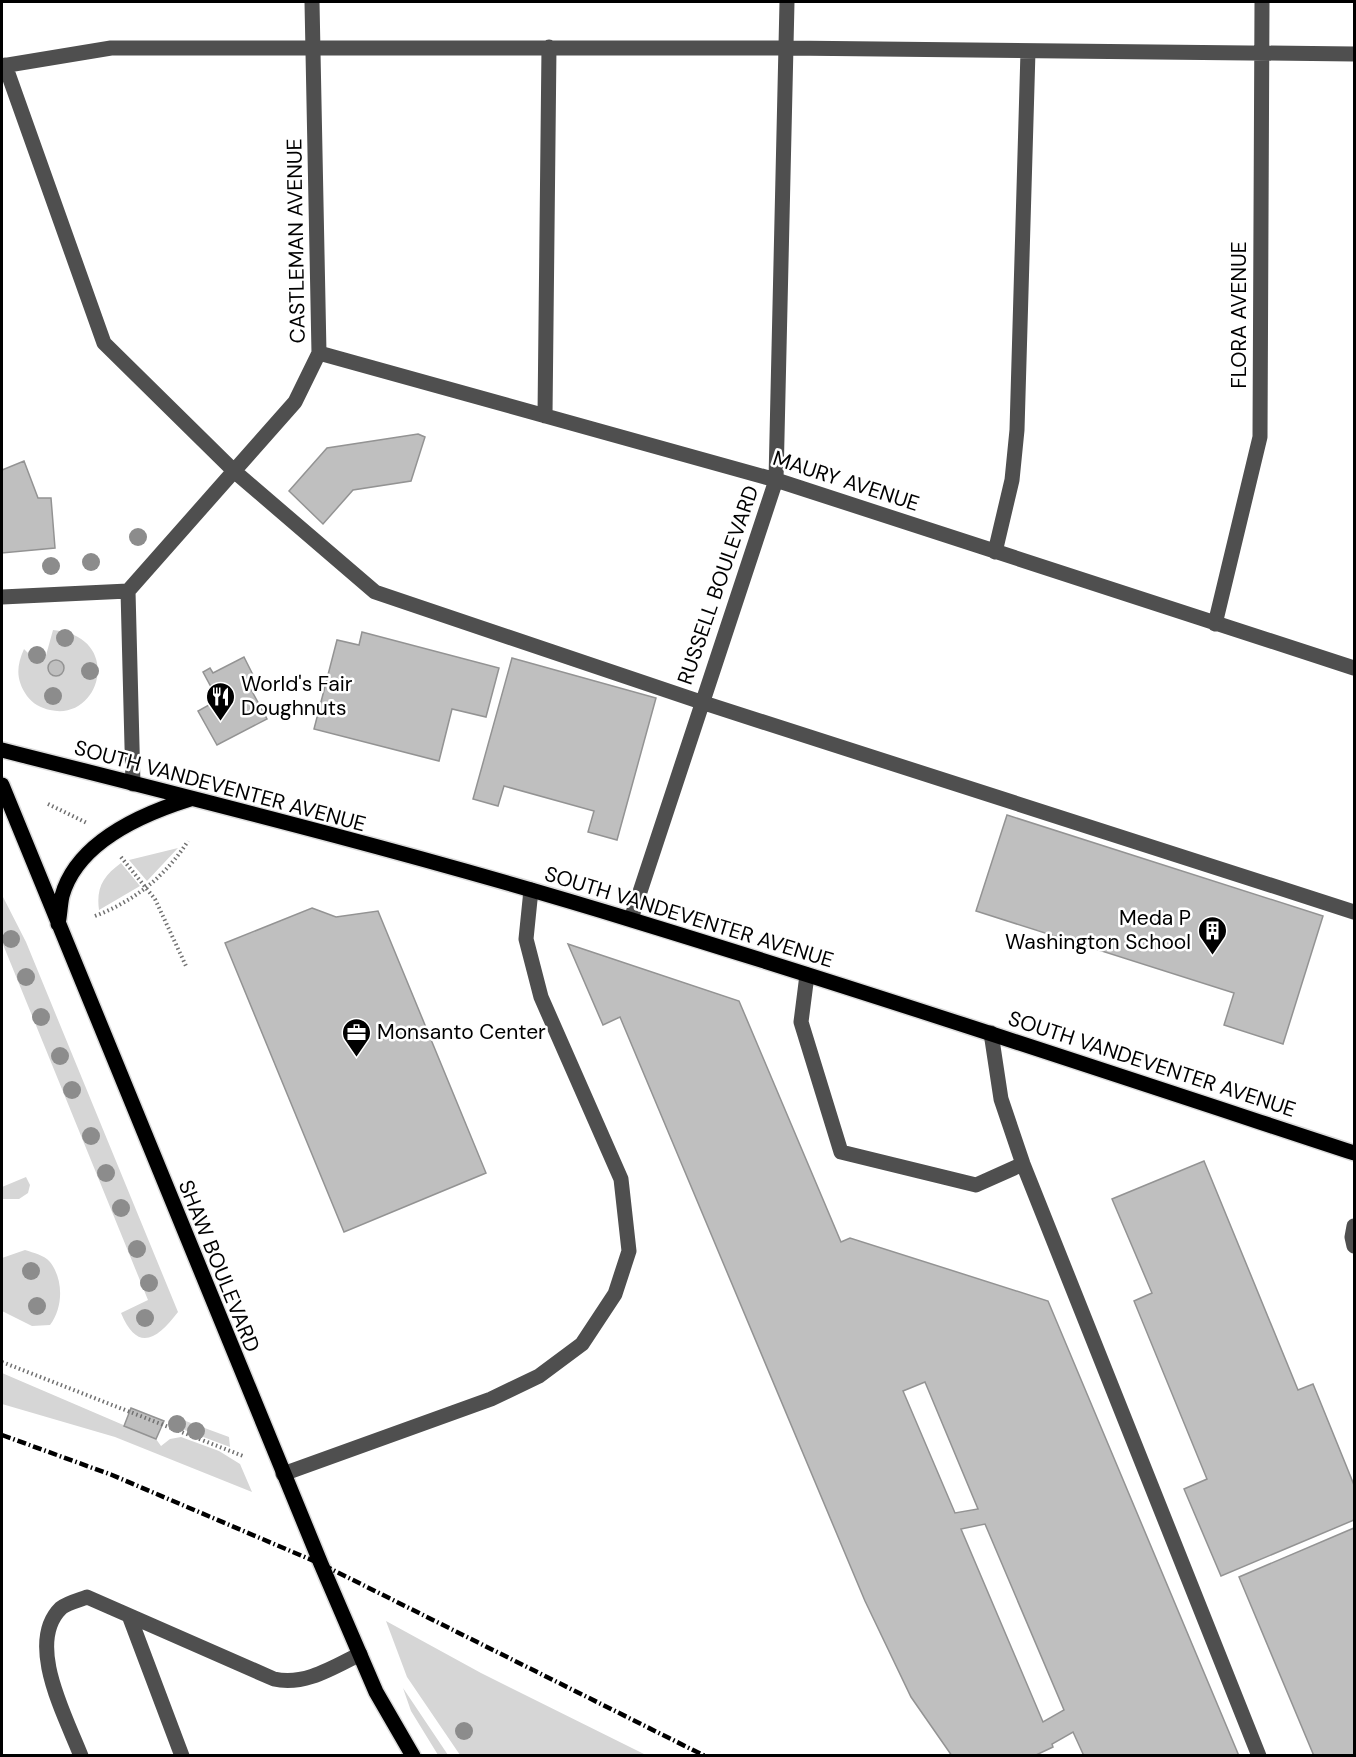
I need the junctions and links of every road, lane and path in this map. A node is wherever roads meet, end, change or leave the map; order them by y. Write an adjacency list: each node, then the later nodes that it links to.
1 (312, 2): 4 (street, CASTLEMAN AVENUE)
2 (787, 2): 6 (street, RUSSELL BOULEVARD)
3 (1262, 2): 8 (street, FLORA AVENUE)
4 (313, 46): 5 (street); 10 (street); 11 (street, CASTLEMAN AVENUE)
5 (549, 47): 6 (street); 12 (street)
6 (787, 48): 7 (street); 14 (street, RUSSELL BOULEVARD)
7 (1028, 51): 8 (street); 15 (street)
8 (1261, 53): 9 (street); 18 (street, FLORA AVENUE)
9 (1354, 54)
10 (3, 66): 13 (street)
11 (319, 353): 12 (street, MAURY AVENUE); 13 (street, CASTLEMAN AVENUE)
12 (545, 416): 14 (street, MAURY AVENUE)
13 (234, 471): 16 (street, CASTLEMAN AVENUE); 20 (street)
14 (776, 480): 15 (street, MAURY AVENUE); 20 (street, RUSSELL BOULEVARD)
15 (995, 552): 18 (street, MAURY AVENUE)
16 (128, 591): 17 (street); 22 (street)
17 (2, 597)
18 (1215, 624): 19 (street, MAURY AVENUE)
19 (1354, 668)
20 (700, 702): 31 (street); 33 (street, RUSSELL BOULEVARD)
21 (2, 750): 22 (main road, SOUTH VANDEVENTER AVENUE)
22 (132, 784): 24 (main road, SOUTH VANDEVENTER AVENUE)
23 (2, 785): 34 (main road, SHAW BOULEVARD)
24 (190, 799): 30 (main road, SOUTH VANDEVENTER AVENUE); 34 (main road)
25 (48, 804): 26 (path)
26 (88, 824)
27 (188, 841): 29 (path)
28 (120, 857): 29 (path)
29 (147, 887): 32 (path); 35 (path)
30 (531, 890): 33 (main road, SOUTH VANDEVENTER AVENUE); 44 (street)
31 (1354, 912)
32 (94, 916)
33 (631, 919): 36 (main road, SOUTH VANDEVENTER AVENUE)
34 (58, 925): 44 (main road, SHAW BOULEVARD)
35 (186, 966)
36 (807, 975): 37 (main road, SOUTH VANDEVENTER AVENUE); 39 (street)
37 (991, 1033): 38 (main road, SOUTH VANDEVENTER AVENUE); 39 (street)
38 (1354, 1153)
39 (1023, 1164): 50 (street)
40 (1354, 1226): 41 (street)
41 (1354, 1246)
42 (2, 1362): 43 (path)
43 (243, 1456)
44 (283, 1474): 46 (main road, SHAW BOULEVARD)
45 (130, 1618): 46 (street); 47 (street); 48 (street)
46 (360, 1654): 49 (main road, SHAW BOULEVARD)
47 (81, 1755)
48 (182, 1755)
49 (413, 1755)
50 (1259, 1755)

